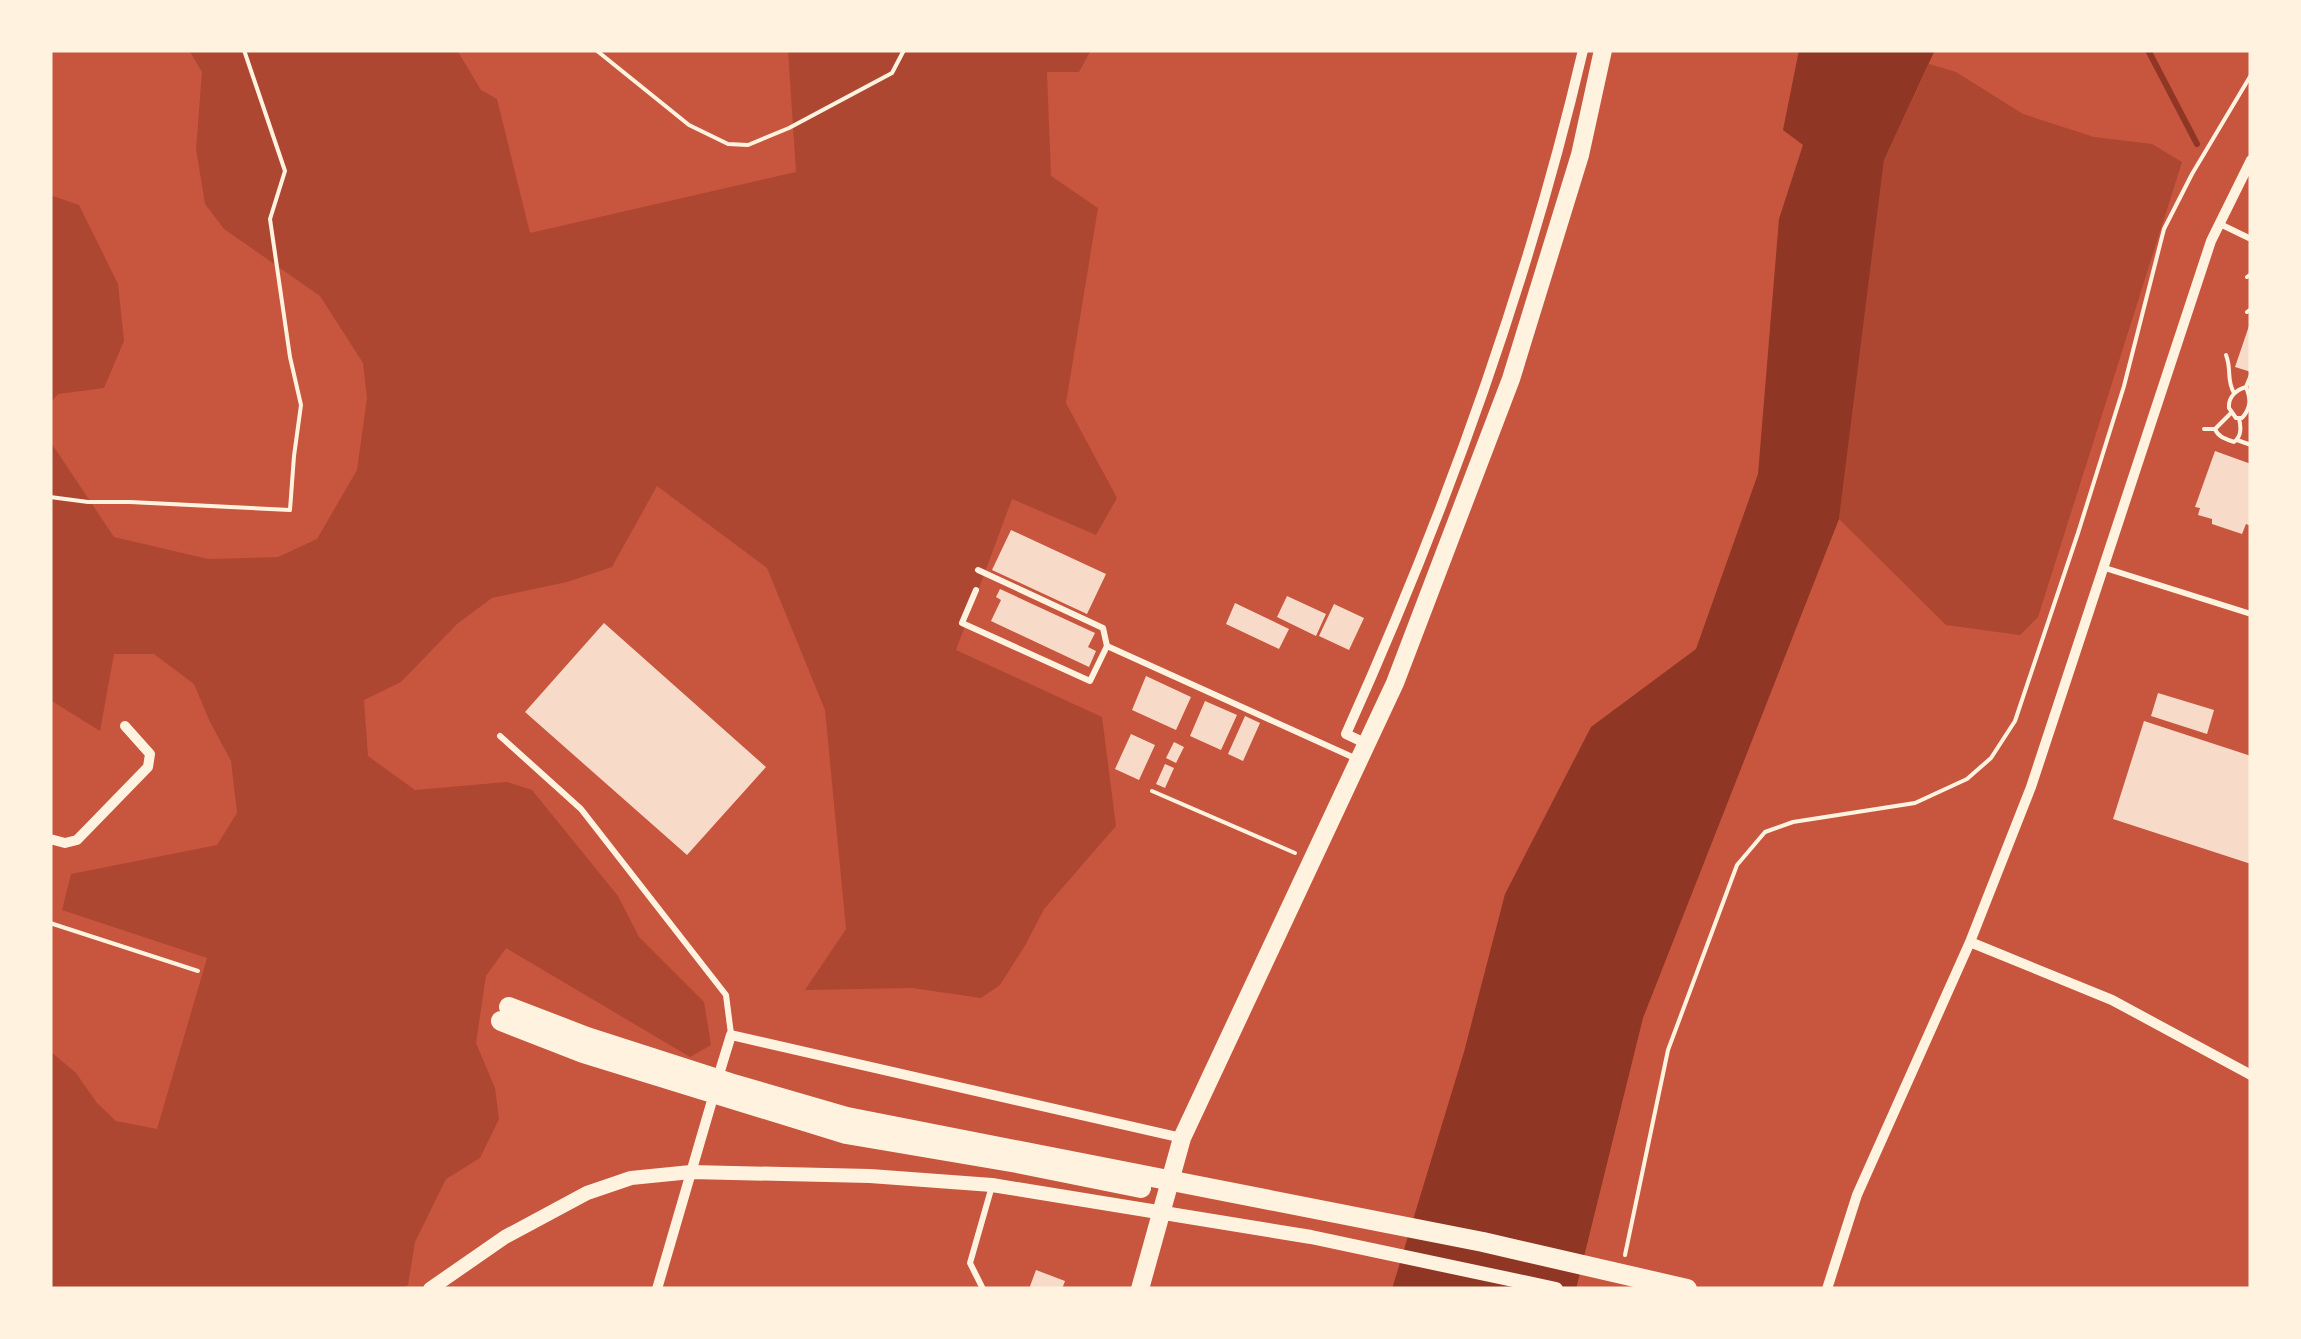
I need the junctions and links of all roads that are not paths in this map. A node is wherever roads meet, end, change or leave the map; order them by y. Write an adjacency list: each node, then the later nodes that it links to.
1 (1584, 50): 13 (street)
2 (1603, 50): 13 (main road)
3 (2251, 160): 4 (street)
4 (2219, 224): 5 (lane); 6 (street)
5 (2251, 239)
6 (2104, 568): 9 (lane); 15 (street)
7 (978, 570): 10 (lane)
8 (976, 590): 10 (lane)
9 (2251, 614)
10 (1107, 646): 13 (lane)
11 (124, 726): 14 (street)
12 (500, 736): 17 (lane)
13 (1364, 752): 20 (main road)
14 (50, 839)
15 (1970, 942): 18 (street); 31 (street)
16 (505, 1014): 19 (highway)
17 (731, 1035): 19 (street); 20 (street)
18 (2251, 1075)
19 (722, 1089): 21 (street); 29 (highway); 30 (highway)
20 (1182, 1138): 23 (main road)
21 (691, 1172): 22 (street); 24 (street); 25 (street)
22 (992, 1185): 23 (street); 26 (lane)
23 (1161, 1212): 27 (main road); 28 (street)
24 (430, 1289)
25 (657, 1289)
26 (983, 1289)
27 (1140, 1289)
28 (1556, 1289)
29 (1630, 1289)
30 (1688, 1289)
31 (1828, 1289)

